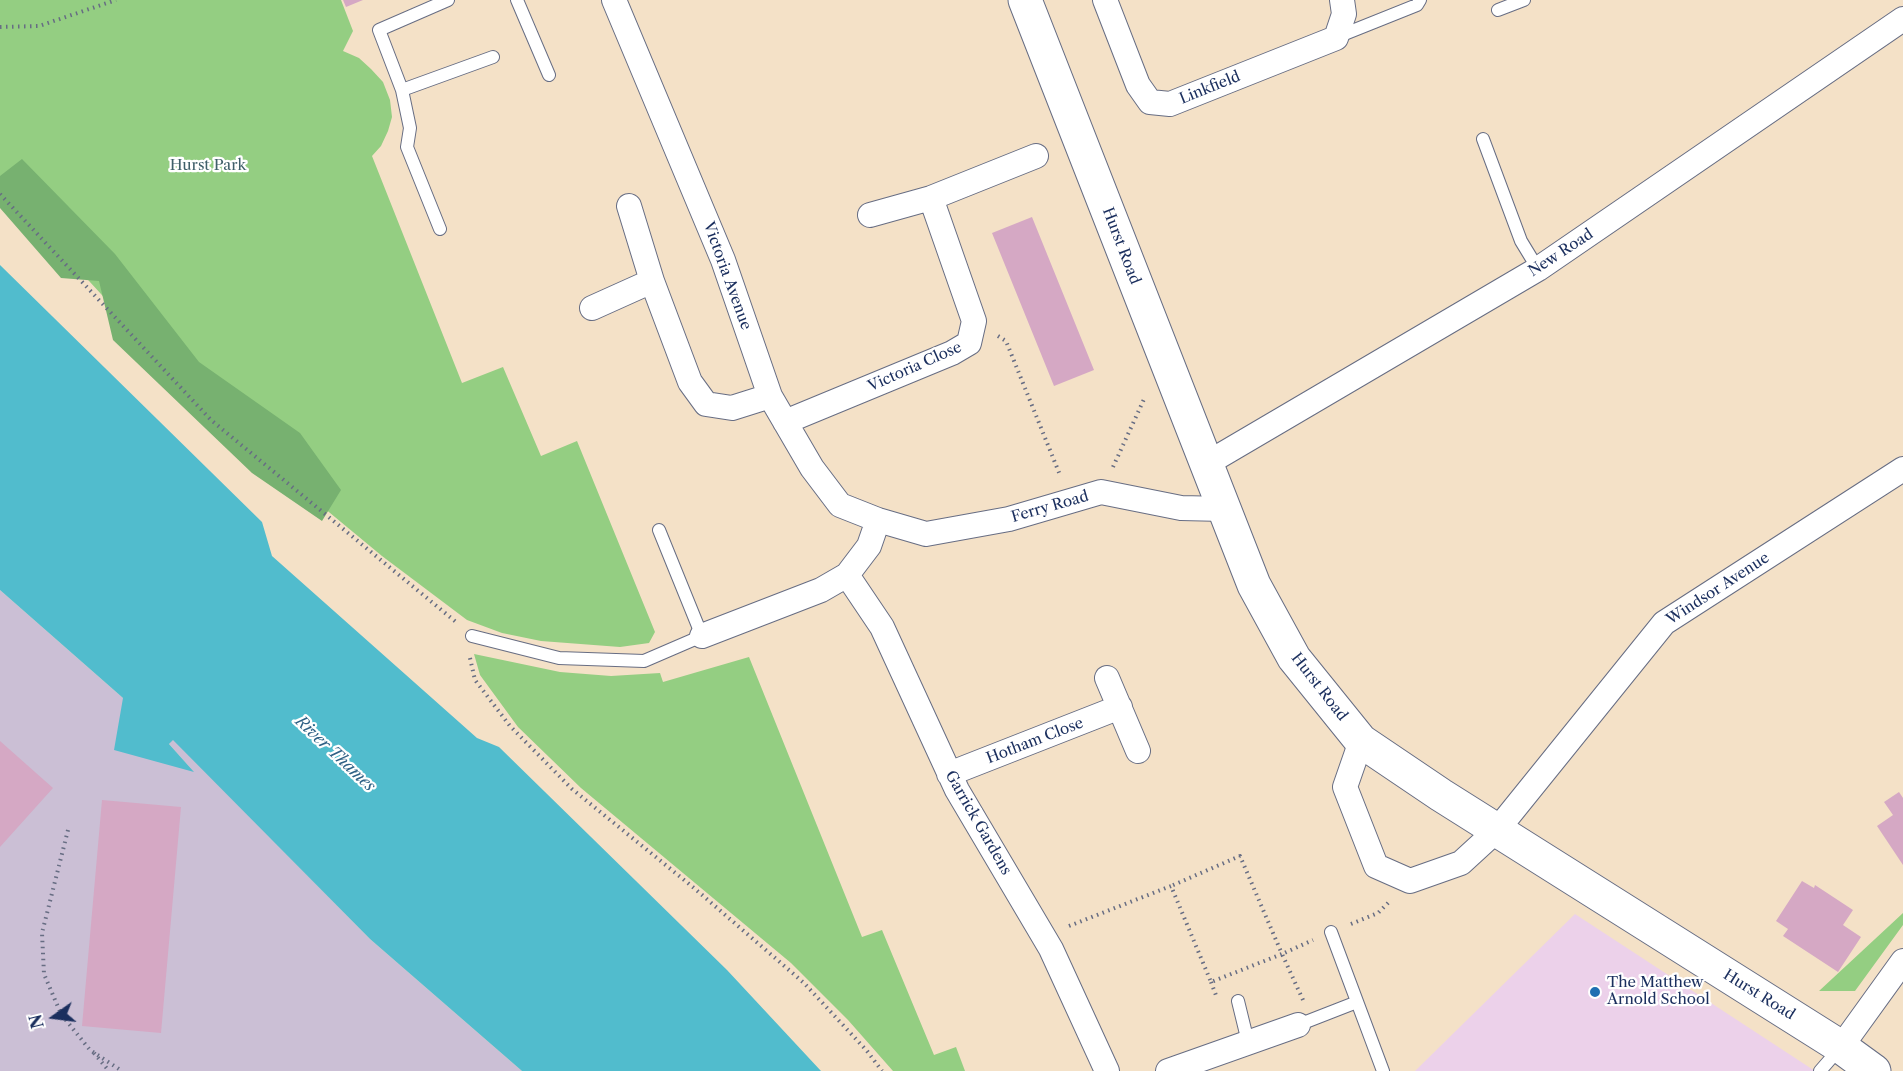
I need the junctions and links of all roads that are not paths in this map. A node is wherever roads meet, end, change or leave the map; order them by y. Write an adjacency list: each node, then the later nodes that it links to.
1 (448, 0): 14 (lane)
2 (517, 0): 13 (lane)
3 (614, 0): 24 (street, Victoria Avenue)
4 (1025, 0): 26 (main road, Hurst Road)
5 (1105, 0): 11 (street, Linkfield)
6 (1342, 0): 11 (street)
7 (1420, 0): 11 (lane)
8 (1524, 0): 9 (lane)
9 (1498, 10)
10 (1903, 19): 21 (street, New Road)
11 (1336, 38)
12 (493, 57): 14 (lane)
13 (549, 75)
14 (402, 90): 20 (lane)
15 (1484, 139): 21 (lane)
16 (1036, 156): 17 (street)
17 (930, 198): 19 (street); 25 (street, Victoria Close)
18 (629, 206): 22 (street)
19 (870, 215)
20 (440, 229)
21 (1538, 269): 26 (street, New Road)
22 (652, 281): 23 (street); 24 (street)
23 (592, 308)
24 (770, 396): 25 (street, Victoria Avenue)
25 (785, 422): 29 (street, Victoria Avenue)
26 (1206, 464): 28 (main road, Hurst Road)
27 (1903, 469): 39 (street, Windsor Avenue)
28 (1224, 509): 29 (street, Ferry Road); 36 (main road, Hurst Road)
29 (878, 520): 31 (street)
30 (659, 530): 33 (lane)
31 (847, 575): 33 (street); 38 (street, Garrick Gardens)
32 (472, 636): 33 (lane)
33 (702, 636)
34 (1107, 678): 35 (street)
35 (1120, 707): 37 (street); 38 (street, Hotham Close)
36 (1361, 741): 39 (main road, Hurst Road); 39 (street, Windsor Avenue)
37 (1138, 751)
38 (949, 774): 47 (street, Garrick Gardens)
39 (1497, 830): 46 (main road, Hurst Road)
40 (1331, 932): 43 (lane)
41 (1903, 961): 46 (street)
42 (1238, 1001): 45 (lane)
43 (1357, 1002): 44 (lane); 49 (lane)
44 (1298, 1025): 45 (street)
45 (1248, 1042): 48 (street)
46 (1841, 1047): 50 (lane); 51 (main road, Hurst Road)
47 (1107, 1071)
48 (1168, 1071)
49 (1383, 1071)
50 (1820, 1071)
51 (1874, 1071)

